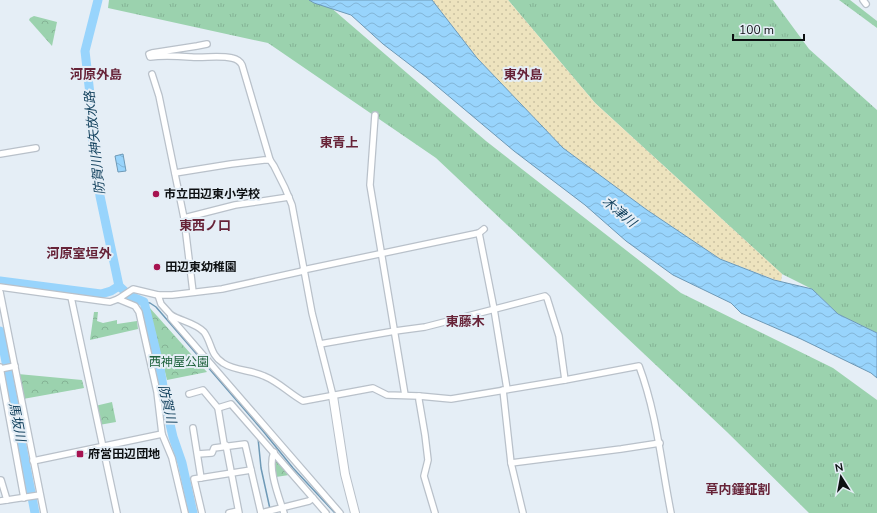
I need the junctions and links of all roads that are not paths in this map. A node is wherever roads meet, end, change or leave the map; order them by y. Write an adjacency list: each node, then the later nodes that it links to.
1 (207, 44): 6 (street)
2 (152, 74): 7 (street)
3 (374, 115): 12 (street)
4 (36, 148): 5 (street)
5 (0, 154)
6 (270, 160): 7 (street); 8 (street)
7 (176, 173): 9 (street)
8 (289, 197): 9 (street); 13 (street)
9 (184, 218): 16 (street)
10 (484, 229): 11 (street)
11 (479, 233): 12 (street); 20 (street)
12 (381, 253): 13 (street); 22 (street)
13 (303, 270): 16 (street); 23 (street)
14 (0, 287): 18 (street)
15 (0, 292): 24 (street)
16 (193, 292): 17 (street)
17 (158, 295): 19 (street); 21 (street)
18 (71, 297): 19 (street); 38 (street)
19 (120, 297): 36 (street)
20 (494, 309): 22 (street); 26 (street); 27 (street)
21 (171, 315): 30 (street); 32 (street)
22 (395, 331): 23 (street); 29 (street)
23 (320, 344): 30 (street)
24 (13, 367): 25 (street); 42 (street)
25 (1, 368): 49 (street)
26 (565, 380): 27 (street); 37 (street)
27 (505, 389): 31 (street); 43 (street)
28 (189, 394): 34 (street)
29 (405, 395): 30 (street); 31 (street)
30 (333, 396): 63 (street)
31 (419, 396): 64 (street)
32 (243, 401): 33 (street); 62 (street)
33 (231, 404): 34 (street); 40 (street)
34 (218, 408): 39 (street)
35 (193, 428): 41 (street)
36 (162, 434): 38 (street); 57 (street)
37 (660, 443): 43 (street); 66 (street)
38 (102, 446): 42 (street); 56 (street)
39 (227, 447): 41 (street); 44 (street); 45 (street)
40 (274, 452): 50 (street); 53 (street)
41 (198, 454): 47 (street)
42 (33, 461): 48 (street)
43 (511, 463): 65 (street)
44 (251, 470): 45 (street); 60 (street)
45 (232, 473): 47 (street); 54 (street)
46 (0, 478): 51 (street)
47 (201, 478): 58 (street)
48 (39, 495): 49 (street); 55 (street)
49 (26, 497): 51 (street)
50 (313, 498): 53 (street); 61 (street)
51 (7, 500): 52 (street)
52 (0, 501)
53 (283, 510): 60 (street)
54 (239, 512): 59 (street)
55 (44, 513)
56 (117, 513)
57 (185, 513)
58 (202, 513)
59 (229, 513)
60 (261, 513)
61 (326, 513)
62 (340, 513)
63 (355, 513)
64 (435, 513)
65 (523, 513)
66 (671, 513)

